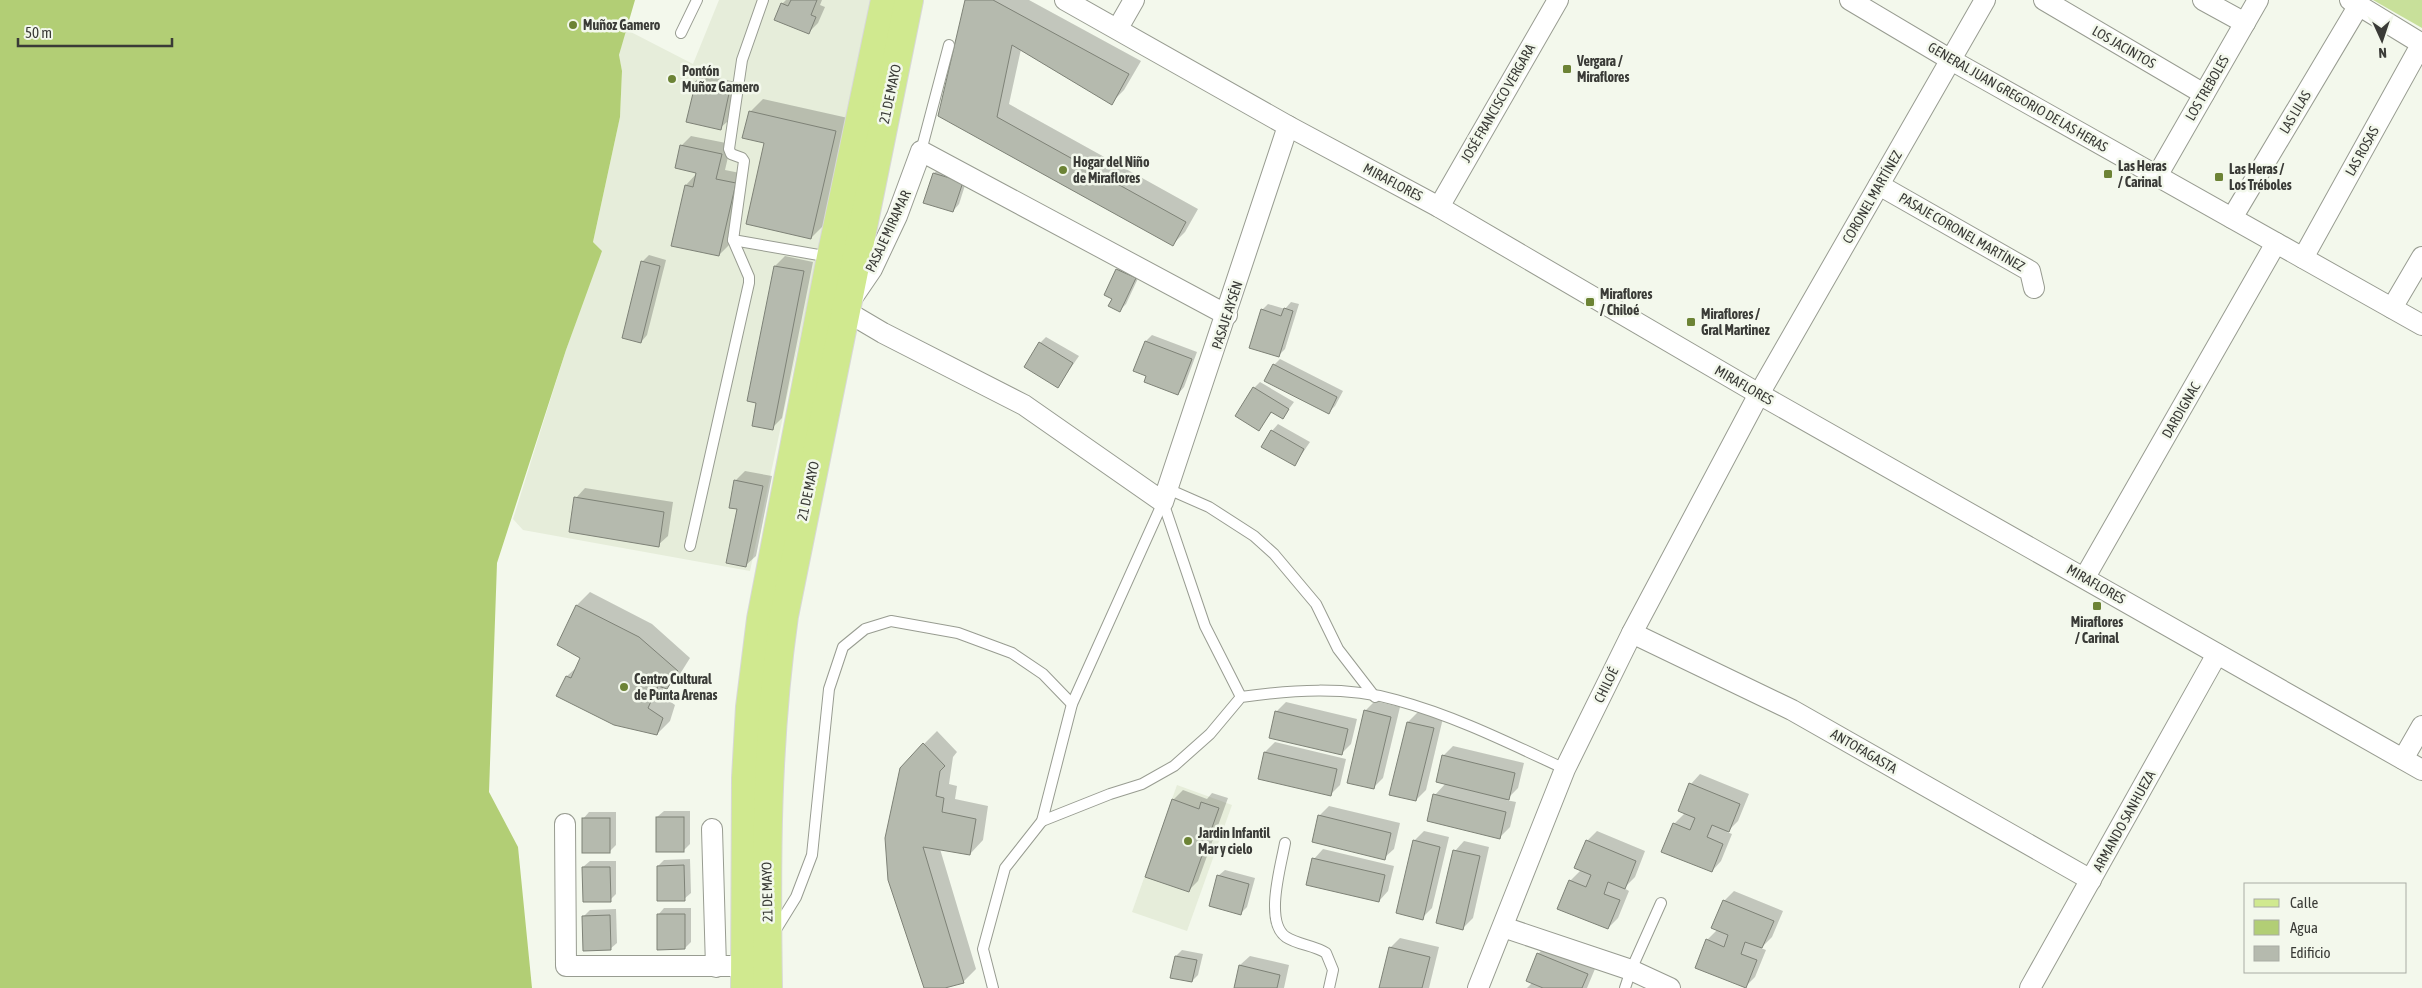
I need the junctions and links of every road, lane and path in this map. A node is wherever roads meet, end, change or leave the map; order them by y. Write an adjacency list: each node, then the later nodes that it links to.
1 (697, 0): 16 (lane)
2 (763, 0): 27 (lane)
3 (885, 0): 29 (main road, 21 DE MAYO)
4 (909, 0): 34 (main road, 21 DE MAYO)
5 (1065, 0): 15 (street, MIRAFLORES)
6 (1134, 0): 15 (street)
7 (1558, 0): 25 (street, JOSÉ FRANCISCO VERGARA)
8 (1850, 0): 19 (street, GENERAL JUAN GREGORIO DE LAS HERAS)
9 (1985, 0): 19 (street, CORONEL MARTÍNEZ)
10 (2044, 0): 20 (street, LOS JACINTOS)
11 (2203, 0): 14 (street)
12 (2258, 0): 14 (street, LOS TREBOLES)
13 (2354, 3): 17 (street); 26 (street, LAS LILAS)
14 (2245, 23): 20 (street, LOS TREBOLES)
15 (1118, 28): 21 (street, MIRAFLORES)
16 (682, 33)
17 (2422, 44): 31 (street, LAS ROSAS)
18 (949, 45): 22 (lane)
19 (1951, 60): 23 (street, GENERAL JUAN GREGORIO DE LAS HERAS); 24 (street, CORONEL MARTÍNEZ)
20 (2204, 94): 23 (street, LOS TREBOLES)
21 (1288, 126): 25 (street, MIRAFLORES); 35 (street, PASAJE AYSÉN)
22 (921, 151): 34 (street, PASAJE MIRAMAR); 35 (street)
23 (2157, 176): 26 (street, GENERAL JUAN GREGORIO DE LAS HERAS)
24 (1879, 185): 32 (street, PASAJE CORONEL MARTÍNEZ); 37 (street, CORONEL MARTÍNEZ)
25 (1439, 207): 37 (street, MIRAFLORES)
26 (2232, 218): 28 (street, GENERAL JUAN GREGORIO DE LAS HERAS)
27 (733, 240): 29 (lane); 39 (lane)
28 (2276, 243): 31 (street, GENERAL JUAN GREGORIO DE LAS HERAS); 40 (street, DARDIGNAC)
29 (831, 257): 59 (main road, 21 DE MAYO)
30 (2422, 257): 33 (street)
31 (2303, 258): 33 (street, GENERAL JUAN GREGORIO DE LAS HERAS)
32 (2034, 288)
33 (2392, 308): 36 (street, GENERAL JUAN GREGORIO DE LAS HERAS)
34 (844, 310): 38 (street); 57 (main road, 21 DE MAYO)
35 (1227, 315): 38 (street, PASAJE AYSÉN)
36 (2422, 325)
37 (1759, 394): 40 (street, MIRAFLORES); 41 (street, CHILOÉ)
38 (1166, 496): 43 (lane); 44 (lane); 45 (lane)
39 (690, 546)
40 (2085, 577): 42 (street, MIRAFLORES)
41 (1632, 633): 48 (street, CHILOÉ); 54 (street, ANTOFAGASTA)
42 (2217, 654): 47 (street, MIRAFLORES); 54 (street, ARMANDO SANHUEZA)
43 (1375, 696): 44 (lane); 48 (lane)
44 (1241, 697): 50 (lane)
45 (1072, 704): 50 (lane); 57 (lane)
46 (2422, 726): 47 (street)
47 (2403, 759): 49 (street, MIRAFLORES)
48 (1565, 769): 56 (street, CHILOÉ)
49 (2422, 770)
50 (1042, 821): 62 (lane)
51 (565, 824): 58 (street)
52 (712, 829): 58 (street)
53 (1285, 844): 63 (lane)
54 (2091, 880): 66 (street, ARMANDO SANHUEZA)
55 (1661, 903): 60 (lane)
56 (1503, 927): 60 (street); 64 (street, CHILOÉ)
57 (768, 943): 61 (main road, 21 DE MAYO)
58 (716, 967): 59 (street)
59 (745, 977)
60 (1628, 979): 65 (street)
61 (768, 988)
62 (993, 988)
63 (1329, 988)
64 (1478, 988)
65 (1670, 988)
66 (2030, 988)

